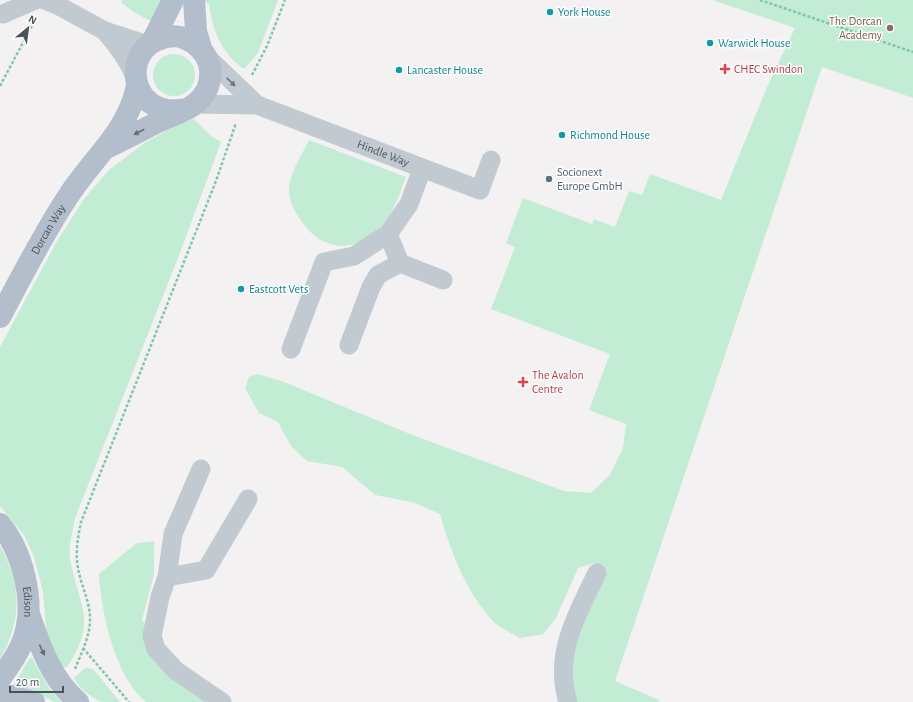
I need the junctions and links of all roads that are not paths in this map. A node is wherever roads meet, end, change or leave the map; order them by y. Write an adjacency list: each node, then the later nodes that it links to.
1 (173, 0): 6 (main road, Dorcan Way)
2 (194, 0): 7 (main road, Dorcan Way)
3 (39, 6): 4 (street); 5 (street)
4 (3, 14)
5 (105, 31): 6 (street); 8 (street)
6 (150, 44): 7 (main road); 8 (main road, Dorcan Way)
7 (204, 53): 9 (street, Hindle Way, one-way to 9); 10 (main road, Dorcan Way)
8 (136, 82): 10 (main road); 11 (main road, Dorcan Way)
9 (248, 101): 10 (street, Hindle Way); 13 (street, Hindle Way)
10 (191, 106): 11 (main road, Dorcan Way, one-way to 11)
11 (106, 148): 17 (main road, Dorcan Way)
12 (491, 160): 13 (street, Hindle Way)
13 (422, 169): 14 (street)
14 (388, 234): 15 (street); 19 (street)
15 (400, 263): 16 (street); 18 (street)
16 (444, 280)
17 (0, 317)
18 (349, 345)
19 (291, 349)
20 (201, 469): 24 (street)
21 (248, 499): 24 (street)
22 (0, 524): 25 (main road, Edison)
23 (597, 573): 31 (street)
24 (167, 577): 30 (street)
25 (29, 613): 26 (main road, Edison); 29 (main road, one-way to 29)
26 (0, 679)
27 (0, 696): 28 (main road)
28 (34, 702)
29 (78, 702)
30 (222, 702)
31 (568, 702)

